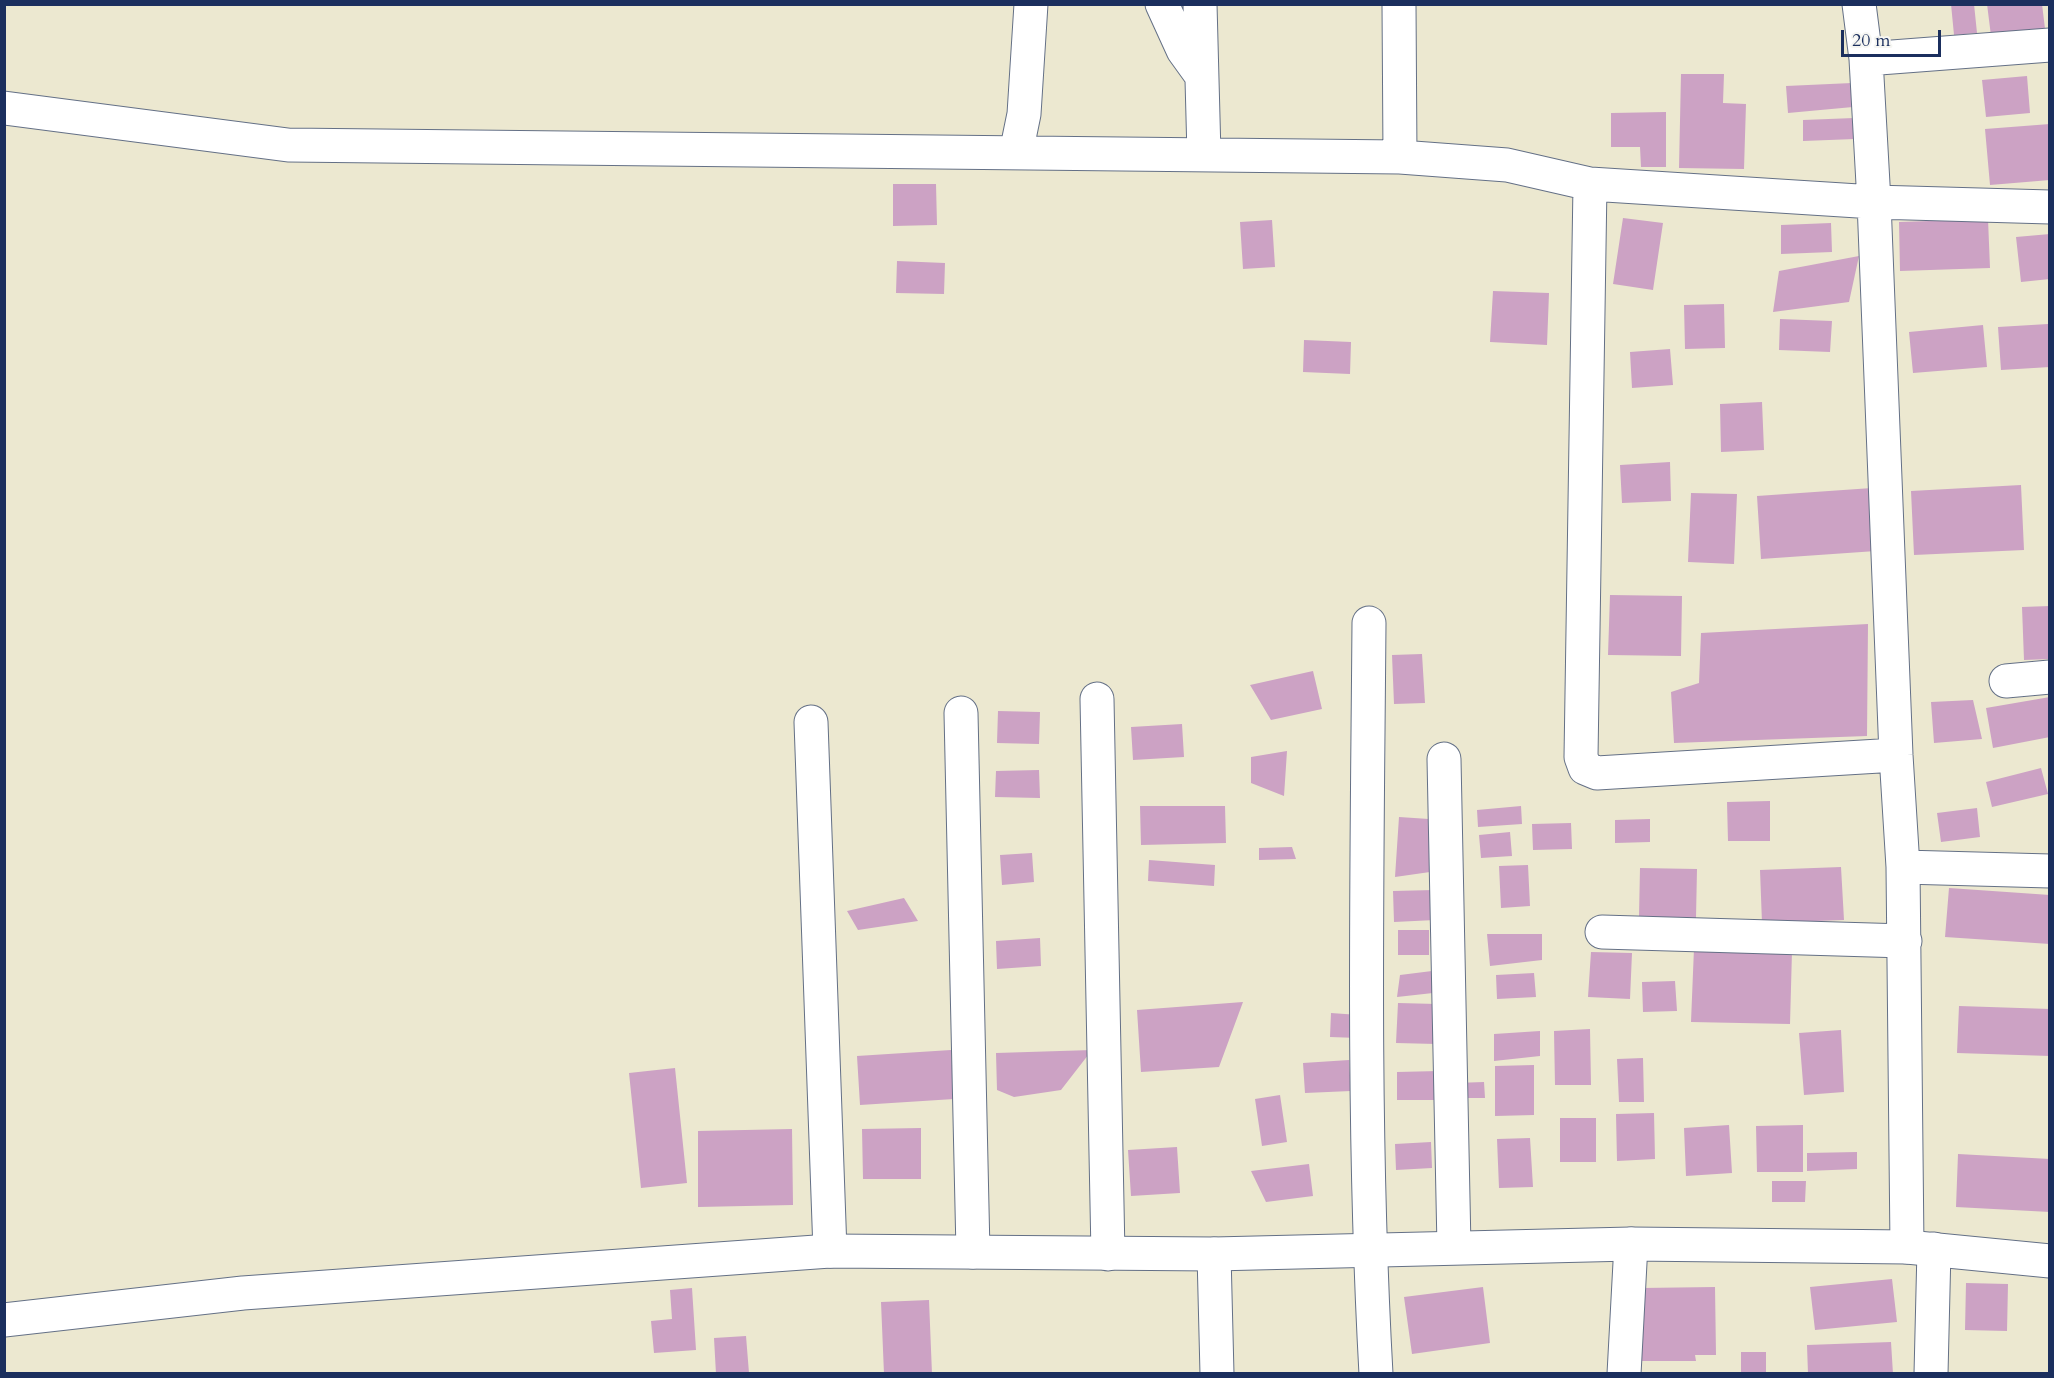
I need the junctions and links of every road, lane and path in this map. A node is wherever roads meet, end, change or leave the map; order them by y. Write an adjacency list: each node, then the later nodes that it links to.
1 (1031, 4): 10 (street)
2 (1162, 4): 8 (street)
3 (1200, 4): 8 (street)
4 (1399, 4): 12 (street)
5 (1859, 4): 7 (street)
6 (2049, 45): 7 (street)
7 (1866, 59): 14 (street)
8 (1202, 77): 11 (street)
9 (4, 108): 10 (street)
10 (1017, 153): 11 (street)
11 (1204, 155): 12 (street)
12 (1400, 157): 13 (street)
13 (1590, 184): 14 (street); 22 (street)
14 (1874, 202): 15 (street); 22 (street)
15 (2049, 207)
16 (1369, 623): 31 (street)
17 (2049, 677): 18 (street)
18 (2006, 681)
19 (1097, 699): 34 (street)
20 (962, 713): 33 (street)
21 (811, 722): 32 (street)
22 (1896, 755): 24 (street)
23 (1444, 759): 29 (street)
24 (1903, 867): 25 (street); 27 (street)
25 (2049, 871)
26 (1602, 932): 27 (street)
27 (1905, 940): 30 (street)
28 (1631, 1244): 29 (street); 30 (street); 40 (street)
29 (1454, 1247): 31 (street)
30 (1920, 1248): 36 (street); 41 (street)
31 (1369, 1249): 35 (street); 39 (street)
32 (830, 1251): 33 (street); 37 (street)
33 (973, 1252): 34 (street)
34 (1108, 1254): 35 (street)
35 (1214, 1254): 38 (street)
36 (2049, 1261)
37 (4, 1320)
38 (1217, 1374)
39 (1376, 1374)
40 (1624, 1374)
41 (1931, 1374)

